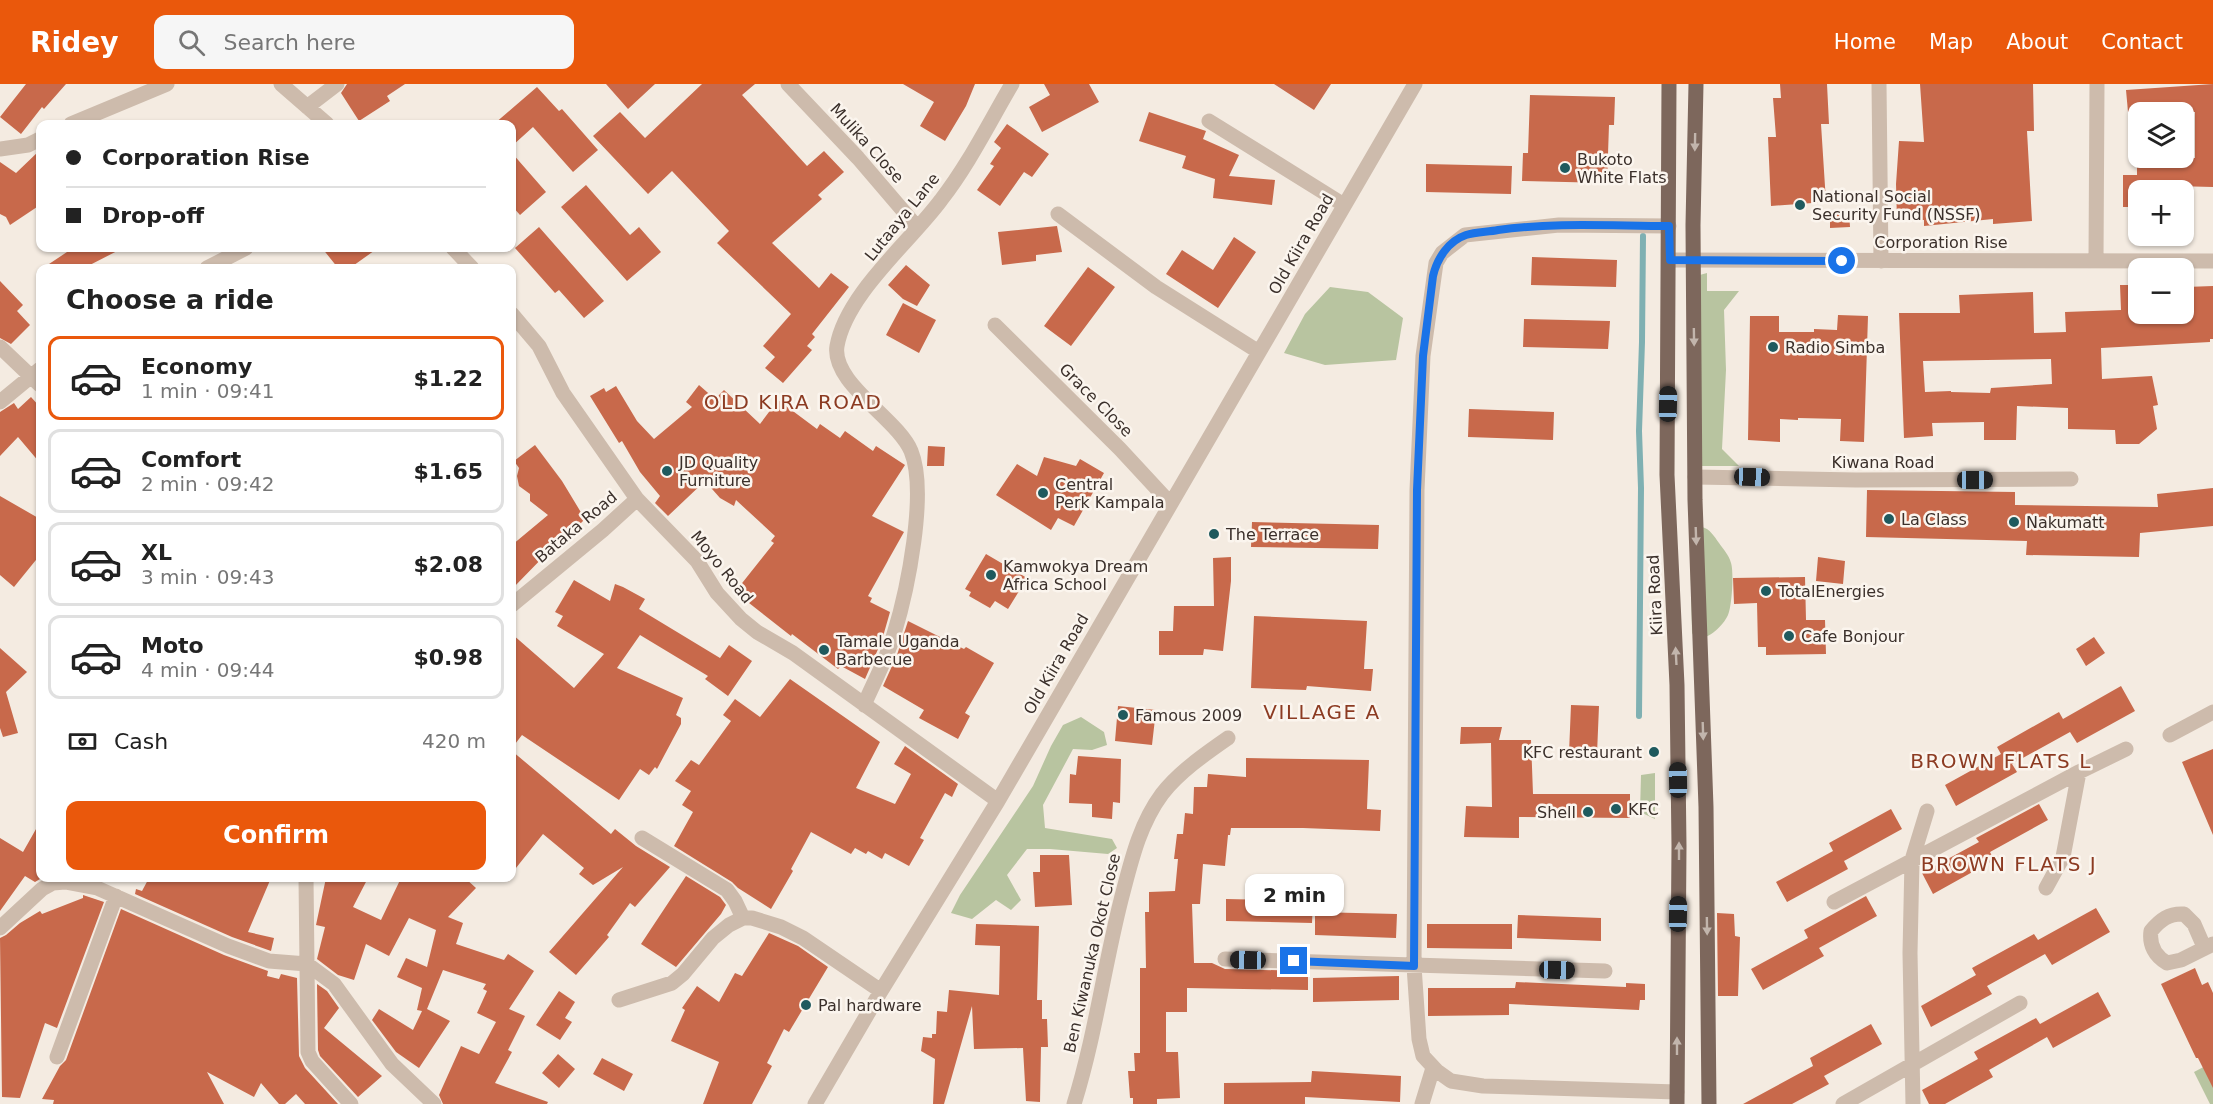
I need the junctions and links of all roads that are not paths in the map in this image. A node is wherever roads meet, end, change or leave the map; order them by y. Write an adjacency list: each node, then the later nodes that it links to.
1 (167, 84): 12 (street)
2 (281, 84): 11 (street)
3 (337, 84): 11 (street)
4 (788, 84): 20 (street, Mulika Close)
5 (1012, 84): 20 (street, Lutaaya Lane)
6 (1415, 84): 17 (street, Old Kiira Road)
7 (1669, 84): 19 (main road, Kiira Road)
8 (1696, 84): 24 (main road, one-way to 24)
9 (1879, 84): 26 (street)
10 (2097, 84): 25 (street)
11 (307, 107): 13 (street)
12 (82, 120)
13 (322, 120)
14 (1209, 121): 17 (street)
15 (36, 141): 16 (street)
16 (0, 149)
17 (1344, 206): 33 (street, Old Kiira Road)
18 (1058, 214): 33 (street)
19 (1669, 226): 23 (main road, Kiira Road); 60 (street)
20 (917, 227): 42 (street, Lutaaya Lane)
21 (238, 252): 28 (street)
22 (457, 252): 29 (street)
23 (1670, 260): 24 (street, Corporation Rise); 68 (main road, Kiira Road, one-way to 23)
24 (1693, 260): 26 (street, Corporation Rise); 37 (main road, one-way to 37)
25 (2096, 260): 26 (street, Corporation Rise); 27 (street, Corporation Rise)
26 (1881, 261)
27 (2213, 261)
28 (215, 264)
29 (468, 264)
30 (516, 319): 39 (street, Moyo Road)
31 (995, 326): 40 (street, Grace Close)
32 (0, 347): 34 (street)
33 (1259, 352): 40 (street, Old Kiira Road)
34 (36, 375)
35 (36, 378): 36 (street)
36 (0, 402)
37 (1695, 477): 38 (street, Kiwana Road); 74 (main road, one-way to 74)
38 (2071, 479)
39 (637, 499): 41 (street, Bataka Road); 42 (street, Moyo Road)
40 (1170, 503): 48 (street, Old Kiira Road)
41 (516, 602)
42 (864, 705): 48 (street, Moyo Road)
43 (2213, 712): 44 (street)
44 (2170, 735)
45 (1228, 738): 72 (street, Ben Kiwanuka Okot Close)
46 (2126, 749): 47 (street)
47 (2079, 772): 51 (street); 53 (street)
48 (998, 801): 62 (street, Old Kiira Road)
49 (1927, 811): 51 (street)
50 (642, 838): 56 (street)
51 (1912, 860): 55 (street); 66 (street)
52 (306, 882): 59 (street)
53 (2046, 888)
54 (116, 896): 57 (street); 59 (street); 65 (street)
55 (1834, 902)
56 (743, 918): 62 (street); 63 (street)
57 (0, 927)
58 (1226, 960): 60 (street)
59 (307, 964): 69 (street); 70 (street)
60 (1414, 966): 61 (street); 67 (street)
61 (1605, 971)
62 (881, 992): 71 (street, Old Kiira Road)
63 (620, 1000)
64 (2020, 1003): 66 (street)
65 (57, 1057)
66 (1913, 1065): 75 (street); 76 (street)
67 (1433, 1068): 68 (street); 73 (street)
68 (1677, 1098)
69 (351, 1104)
70 (434, 1104)
71 (816, 1104)
72 (1074, 1104)
73 (1422, 1104)
74 (1709, 1104)
75 (1843, 1104)
76 (1913, 1104)

